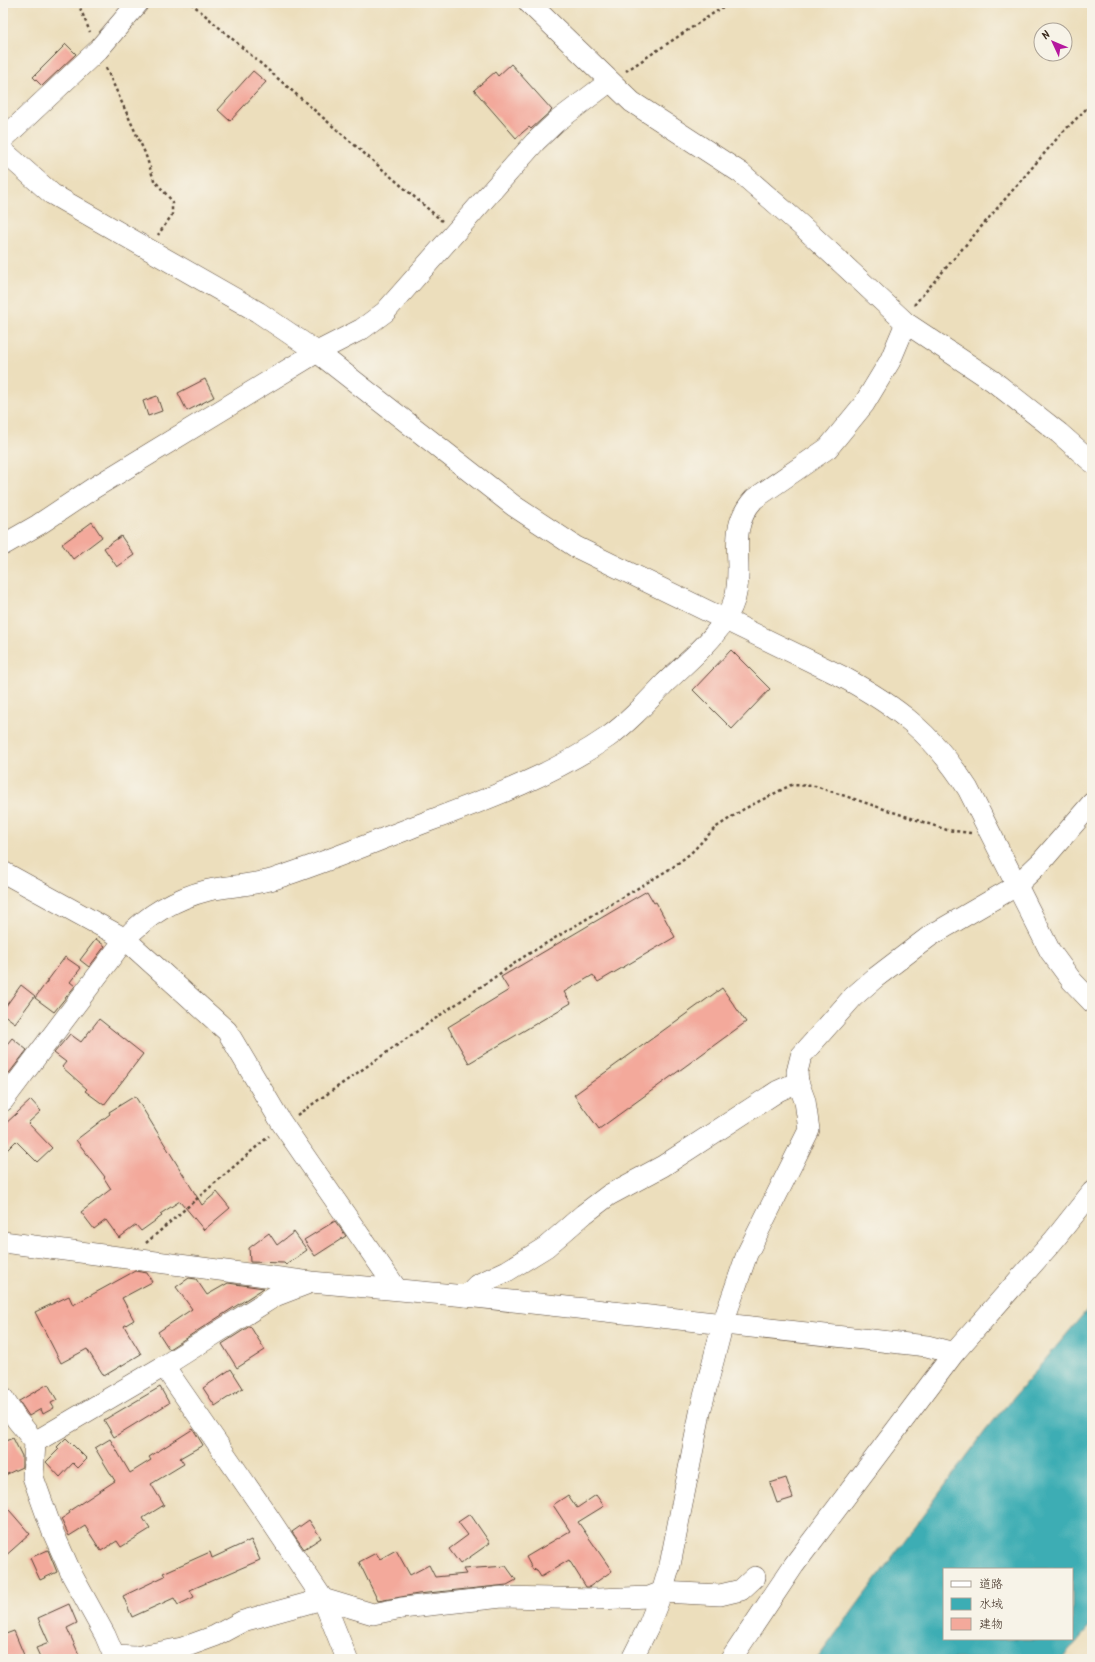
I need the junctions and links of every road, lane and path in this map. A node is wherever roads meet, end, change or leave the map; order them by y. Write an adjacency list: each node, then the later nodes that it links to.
1 (78, 3): 6 (path)
2 (138, 3): 6 (street)
3 (191, 3): 11 (path)
4 (528, 3): 7 (street)
5 (728, 3): 7 (path)
6 (98, 50): 9 (street); 12 (path)
7 (609, 82): 11 (street); 13 (street)
8 (1092, 103): 13 (path)
9 (3, 139)
10 (3, 151): 12 (street)
11 (455, 232): 14 (street)
12 (149, 249): 14 (street)
13 (904, 321): 15 (street); 17 (street)
14 (317, 352): 16 (street); 17 (street)
15 (1092, 462)
16 (3, 545)
17 (724, 620): 19 (street); 22 (street)
18 (1092, 803): 21 (street)
19 (987, 829): 21 (street); 26 (path)
20 (3, 872): 22 (street)
21 (1016, 886): 23 (street); 24 (street)
22 (124, 939): 25 (street); 26 (street)
23 (1092, 1002)
24 (798, 1082): 32 (street); 33 (street)
25 (3, 1101)
26 (282, 1124): 29 (path); 31 (street)
27 (1092, 1192): 34 (street)
28 (3, 1242): 29 (street)
29 (129, 1258): 30 (street)
30 (311, 1282): 31 (street); 35 (street)
31 (396, 1288): 32 (street)
32 (466, 1296): 33 (street)
33 (723, 1323): 34 (street); 40 (street)
34 (954, 1353): 45 (street)
35 (164, 1366): 38 (street); 41 (street)
36 (3, 1398): 37 (street)
37 (10, 1424): 38 (street)
38 (35, 1442): 42 (street)
39 (756, 1577): 40 (street)
40 (662, 1592): 41 (street); 44 (street)
41 (323, 1599): 42 (street); 43 (street)
42 (113, 1658)
43 (347, 1659)
44 (632, 1659)
45 (731, 1659)

